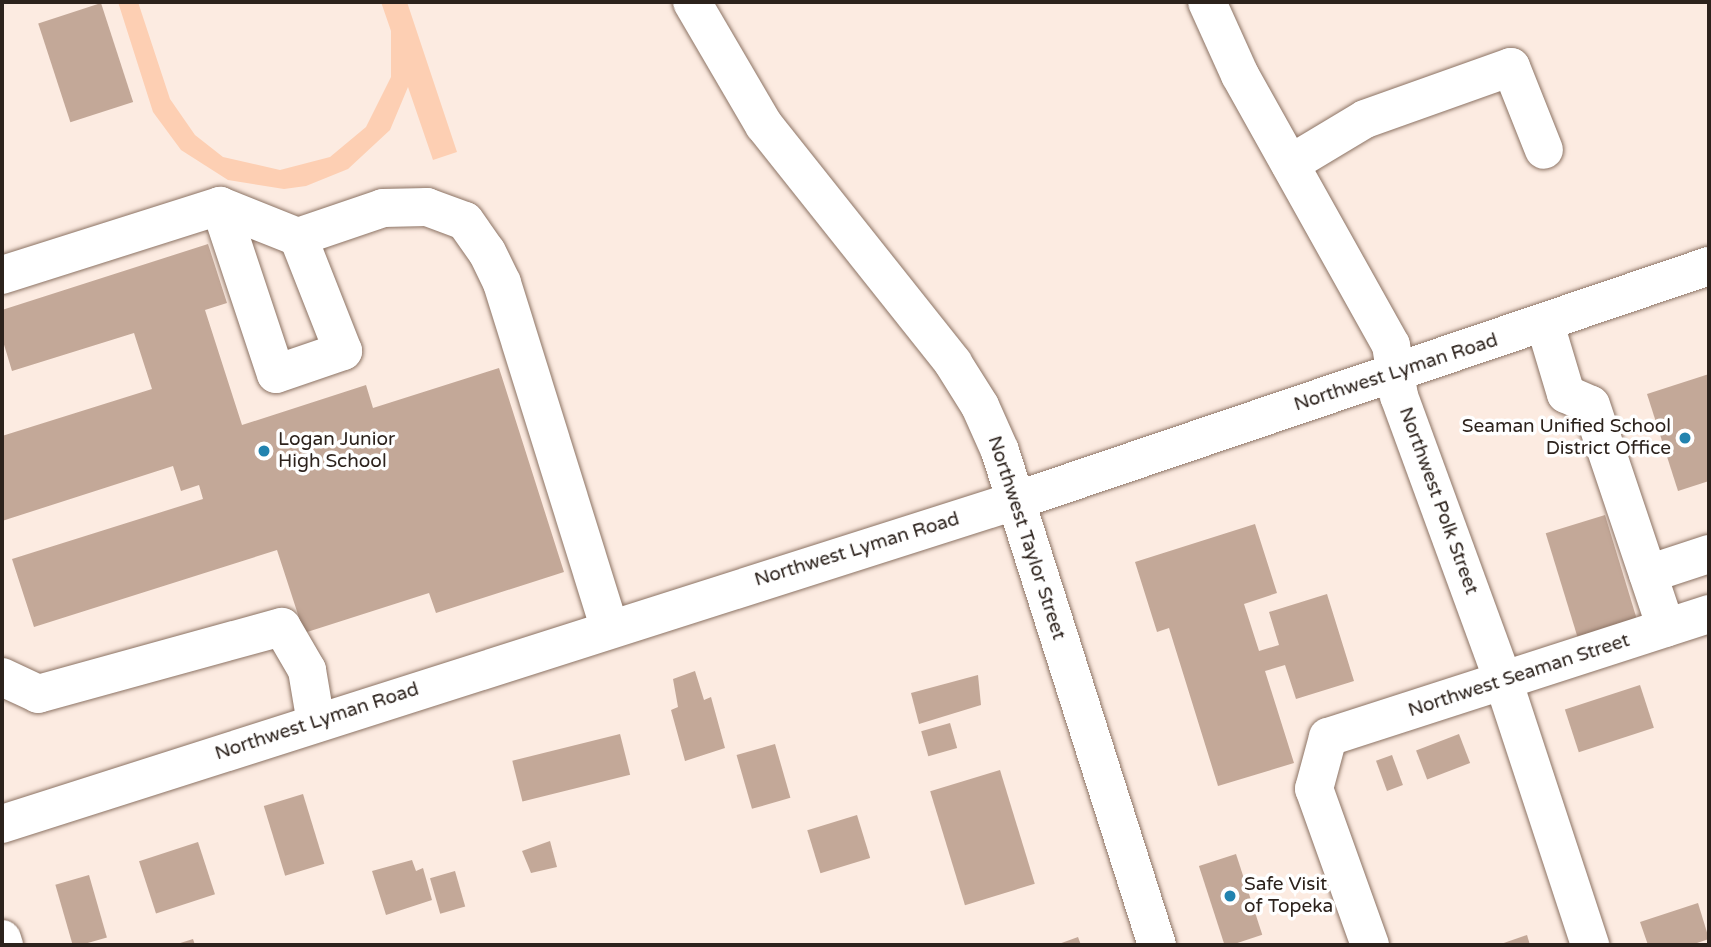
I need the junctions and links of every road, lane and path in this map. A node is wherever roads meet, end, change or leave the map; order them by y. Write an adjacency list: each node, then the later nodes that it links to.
1 (692, 2): 11 (street, Northwest Taylor Street)
2 (1208, 2): 4 (street, Northwest Polk Street)
3 (1544, 150): 4 (street)
4 (1290, 164): 10 (street, Northwest Polk Street)
5 (220, 206): 6 (street); 6 (street); 8 (street)
6 (298, 237): 15 (street)
7 (1709, 266): 9 (street, Northwest Lyman Road)
8 (2, 275)
9 (1545, 324): 10 (street, Northwest Lyman Road); 13 (street)
10 (1396, 373): 11 (street, Northwest Lyman Road); 17 (street, Northwest Polk Street)
11 (1015, 501): 15 (street, Northwest Lyman Road); 22 (street, Northwest Taylor Street)
12 (1709, 554): 13 (street)
13 (1648, 574): 14 (street)
14 (1696, 626): 17 (street, Northwest Seaman Street)
15 (609, 627): 18 (street, Northwest Lyman Road)
16 (2, 677): 18 (street)
17 (1504, 683): 23 (street, Northwest Seaman Street); 24 (street, Northwest Polk Street)
18 (316, 723): 19 (street, Northwest Lyman Road)
19 (2, 824)
20 (2, 939): 21 (street)
21 (4, 945)
22 (1157, 945)
23 (1370, 945)
24 (1591, 945)

